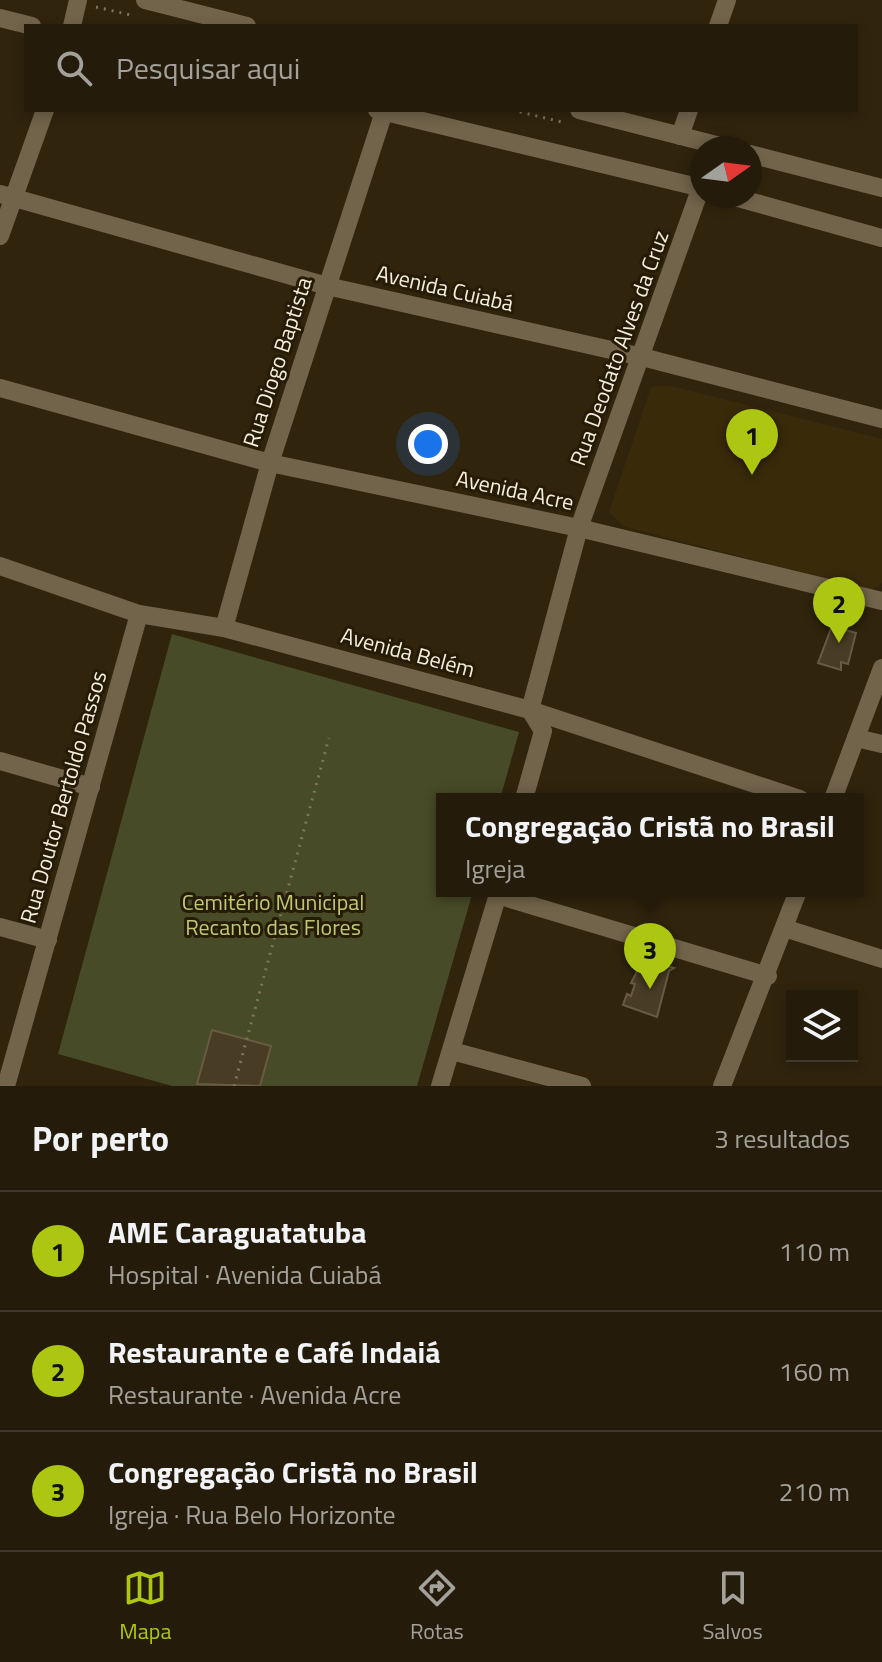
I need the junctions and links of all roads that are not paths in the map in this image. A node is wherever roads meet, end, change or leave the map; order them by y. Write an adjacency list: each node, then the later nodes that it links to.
1 (145, 0): 7 (street)
2 (727, 0): 8 (street)
3 (78, 1): 6 (street)
4 (0, 18): 5 (street)
5 (24, 24)
6 (72, 24)
7 (239, 24)
8 (719, 24)
9 (44, 112): 19 (street)
10 (380, 112): 24 (street, Rua Diogo Baptista)
11 (384, 112): 17 (street)
12 (587, 112): 14 (street)
13 (688, 112): 14 (street)
14 (680, 136): 15 (street)
15 (690, 138)
16 (762, 157): 18 (street)
17 (690, 185)
18 (882, 188)
19 (7, 196): 22 (street); 24 (street, Avenida Cuiabá)
20 (762, 205): 23 (street)
21 (694, 208): 25 (street, Rua Deodato Alves da Cruz)
22 (0, 236)
23 (882, 238)
24 (327, 286): 25 (street, Avenida Cuiabá); 28 (street, Rua Diogo Baptista)
25 (642, 357): 27 (street, Avenida Cuiabá); 29 (street, Rua Deodato Alves da Cruz)
26 (0, 388): 28 (street, Avenida Acre)
27 (882, 419)
28 (270, 463): 29 (street, Avenida Acre); 33 (street, Rua Diogo Baptista)
29 (579, 528): 31 (street, Avenida Acre); 35 (street, Rua Deodato Alves da Cruz)
30 (0, 566): 32 (street, Avenida Belém)
31 (882, 601)
32 (139, 614): 33 (street, Avenida Belém); 39 (street, Rua Doutor Bertoldo Passos)
33 (224, 628): 35 (street, Avenida Belém)
34 (882, 668): 36 (street)
35 (530, 710): 40 (street, Rua Deodato Alves da Cruz); 41 (street, Avenida Belém)
36 (856, 738): 37 (street); 42 (street)
37 (882, 744)
38 (0, 761): 39 (street)
39 (91, 787): 48 (street, Rua Doutor Bertoldo Passos)
40 (526, 793)
41 (782, 793)
42 (835, 793)
43 (497, 897): 51 (street)
44 (511, 897): 50 (street)
45 (796, 897): 47 (street)
46 (0, 927): 48 (street)
47 (784, 928): 49 (street); 50 (street)
48 (48, 940): 52 (street, Rua Doutor Bertoldo Passos)
49 (882, 959)
50 (768, 976): 55 (street)
51 (452, 1051): 53 (street); 54 (street)
52 (6, 1086)
53 (440, 1086)
54 (582, 1086)
55 (722, 1086)

